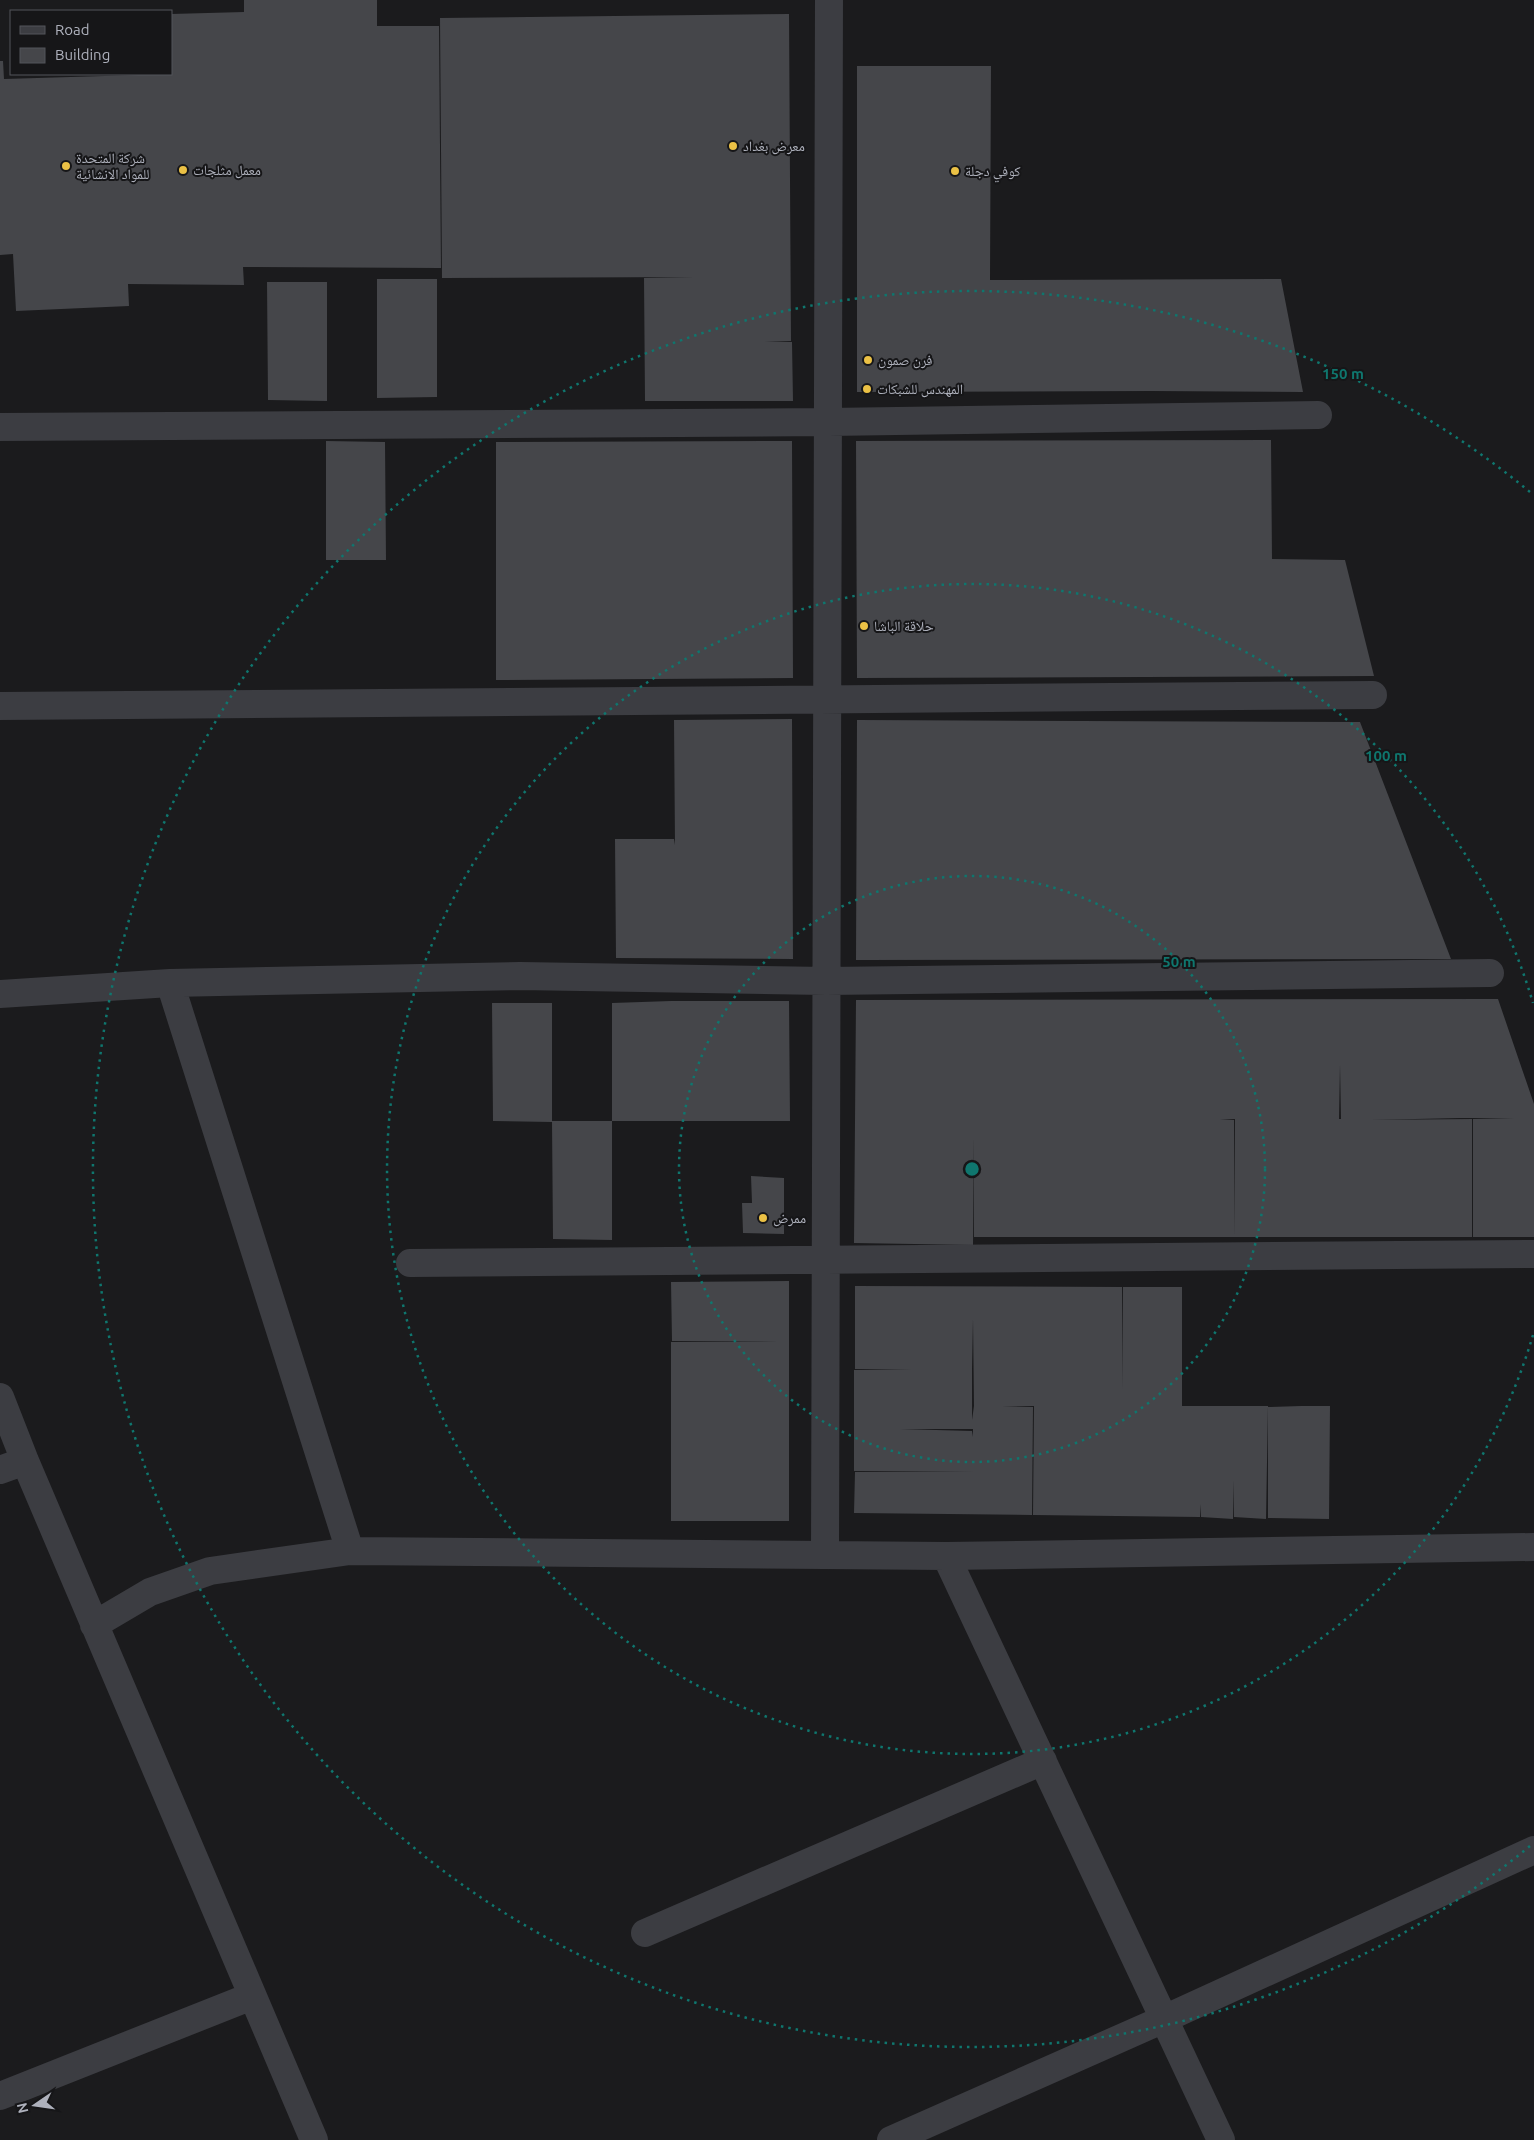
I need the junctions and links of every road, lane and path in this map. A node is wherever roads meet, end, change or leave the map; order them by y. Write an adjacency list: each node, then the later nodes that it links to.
1 (829, 0): 3 (street)
2 (1318, 415): 3 (street)
3 (828, 422): 4 (street); 6 (street)
4 (0, 427)
5 (1372, 695): 6 (street)
6 (827, 700): 7 (street); 9 (street)
7 (0, 706)
8 (1490, 973): 9 (street)
9 (826, 981): 10 (street); 13 (street)
10 (170, 983): 11 (street); 18 (street)
11 (0, 994)
12 (1534, 1254): 13 (street)
13 (825, 1259): 14 (street); 19 (street)
14 (410, 1263)
15 (0, 1397): 16 (street)
16 (12, 1465): 21 (street)
17 (1534, 1547): 20 (street)
18 (350, 1551): 19 (street); 21 (street)
19 (825, 1555): 20 (street)
20 (946, 1556): 22 (street)
21 (94, 1624): 25 (street)
22 (1042, 1761): 24 (street); 26 (street)
23 (1534, 1850): 26 (street)
24 (645, 1933)
25 (252, 1996): 27 (street); 28 (street)
26 (1164, 2020): 29 (street); 30 (street)
27 (0, 2096)
28 (314, 2140)
29 (891, 2140)
30 (1221, 2140)

